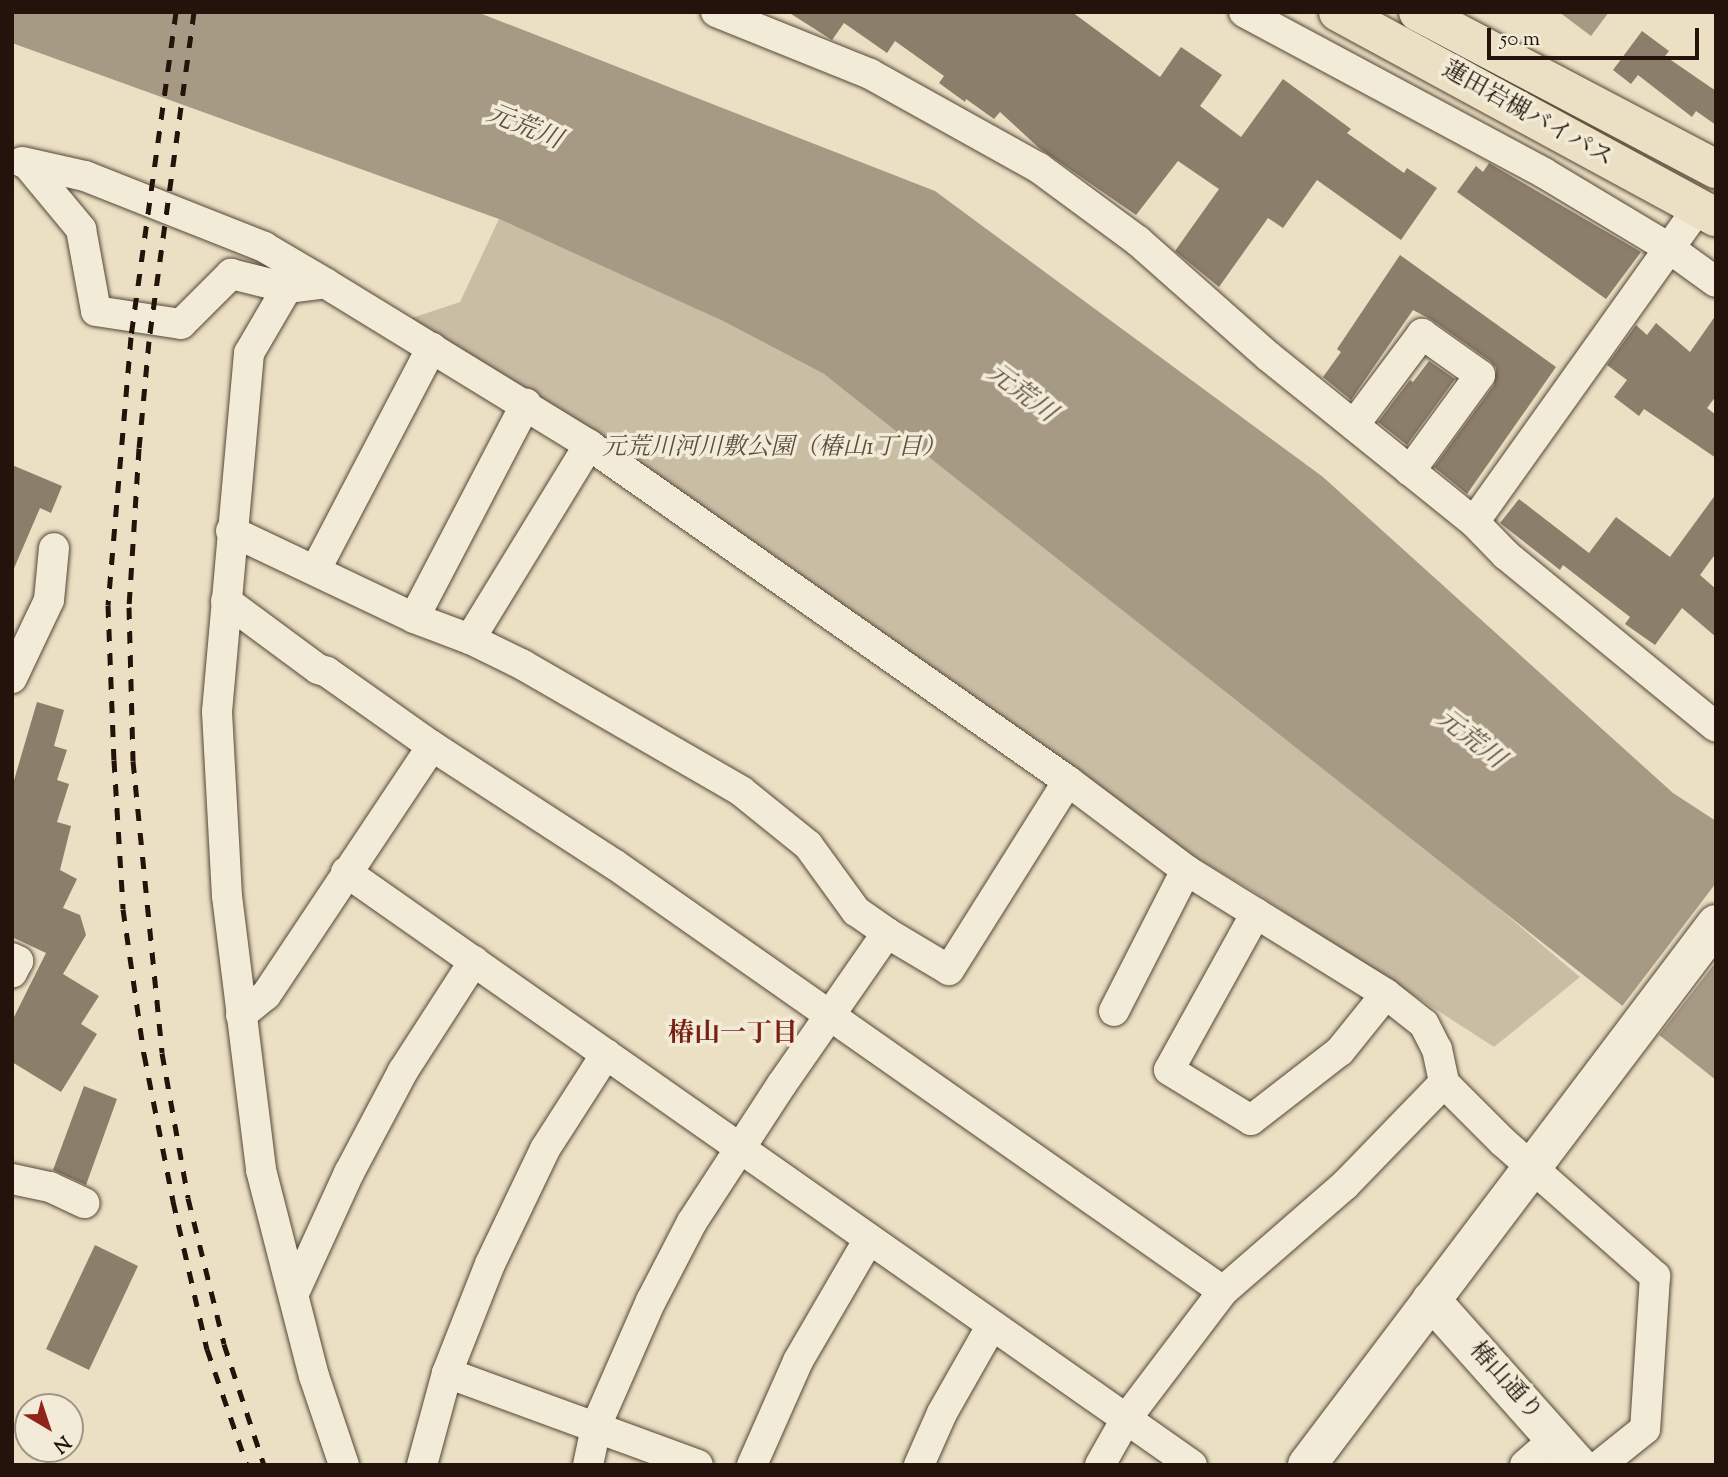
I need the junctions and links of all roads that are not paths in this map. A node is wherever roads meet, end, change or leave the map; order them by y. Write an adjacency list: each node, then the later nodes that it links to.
1 (716, 12): 5 (street)
2 (1244, 12): 9 (street)
3 (1338, 12): 8 (highway, 蓮田岩槻バイパス)
4 (1418, 12): 7 (highway, 蓮田岩槻バイパス)
5 (756, 18): 15 (street)
6 (19, 161): 11 (street); 12 (street)
7 (1716, 169)
8 (1707, 213): 9 (street)
9 (1669, 248): 10 (street); 18 (street)
10 (1716, 282)
11 (325, 283): 12 (street); 13 (street)
12 (287, 288): 19 (street)
13 (432, 347): 14 (street); 21 (street)
14 (526, 404): 16 (street); 23 (street)
15 (1354, 425): 17 (street); 17 (street)
16 (589, 445): 24 (street); 28 (street)
17 (1410, 471): 18 (street)
18 (1474, 522): 26 (street)
19 (231, 531): 21 (street); 22 (street)
20 (54, 548): 25 (street)
21 (316, 569): 23 (street)
22 (226, 601): 27 (street); 39 (street)
23 (414, 618): 24 (street)
24 (470, 639): 33 (street)
25 (12, 678)
26 (1716, 727)
27 (432, 746): 30 (street); 40 (street)
28 (1068, 781): 29 (street); 33 (street)
29 (1186, 870): 31 (street); 38 (street)
30 (346, 872): 35 (street); 39 (street)
31 (1256, 913): 37 (street); 37 (street)
32 (1716, 924): 44 (street)
33 (887, 933): 40 (street)
34 (12, 958): 36 (street)
35 (474, 961): 41 (street); 49 (street)
36 (12, 973)
37 (1386, 994): 42 (street)
38 (1114, 1011)
39 (241, 1015): 49 (street)
40 (830, 1016): 43 (street); 48 (street)
41 (606, 1054): 43 (street); 52 (street)
42 (1444, 1083): 44 (street); 48 (street)
43 (740, 1148): 47 (street); 54 (street)
44 (1531, 1167): 50 (street); 66 (street)
45 (12, 1178): 46 (street)
46 (84, 1203)
47 (869, 1239): 51 (street); 60 (street)
48 (1223, 1291): 53 (street)
49 (293, 1293): 56 (street)
50 (1431, 1300): 55 (street, 椿山通り); 64 (street)
51 (992, 1325): 53 (street); 61 (street)
52 (447, 1373): 54 (street); 57 (street)
53 (1126, 1419): 62 (street); 63 (street)
54 (596, 1426): 58 (street); 59 (street)
55 (1567, 1452): 65 (street)
56 (344, 1465)
57 (422, 1465)
58 (588, 1465)
59 (698, 1465)
60 (752, 1465)
61 (919, 1465)
62 (1100, 1465)
63 (1192, 1465)
64 (1307, 1465)
65 (1525, 1465)
66 (1600, 1465)

